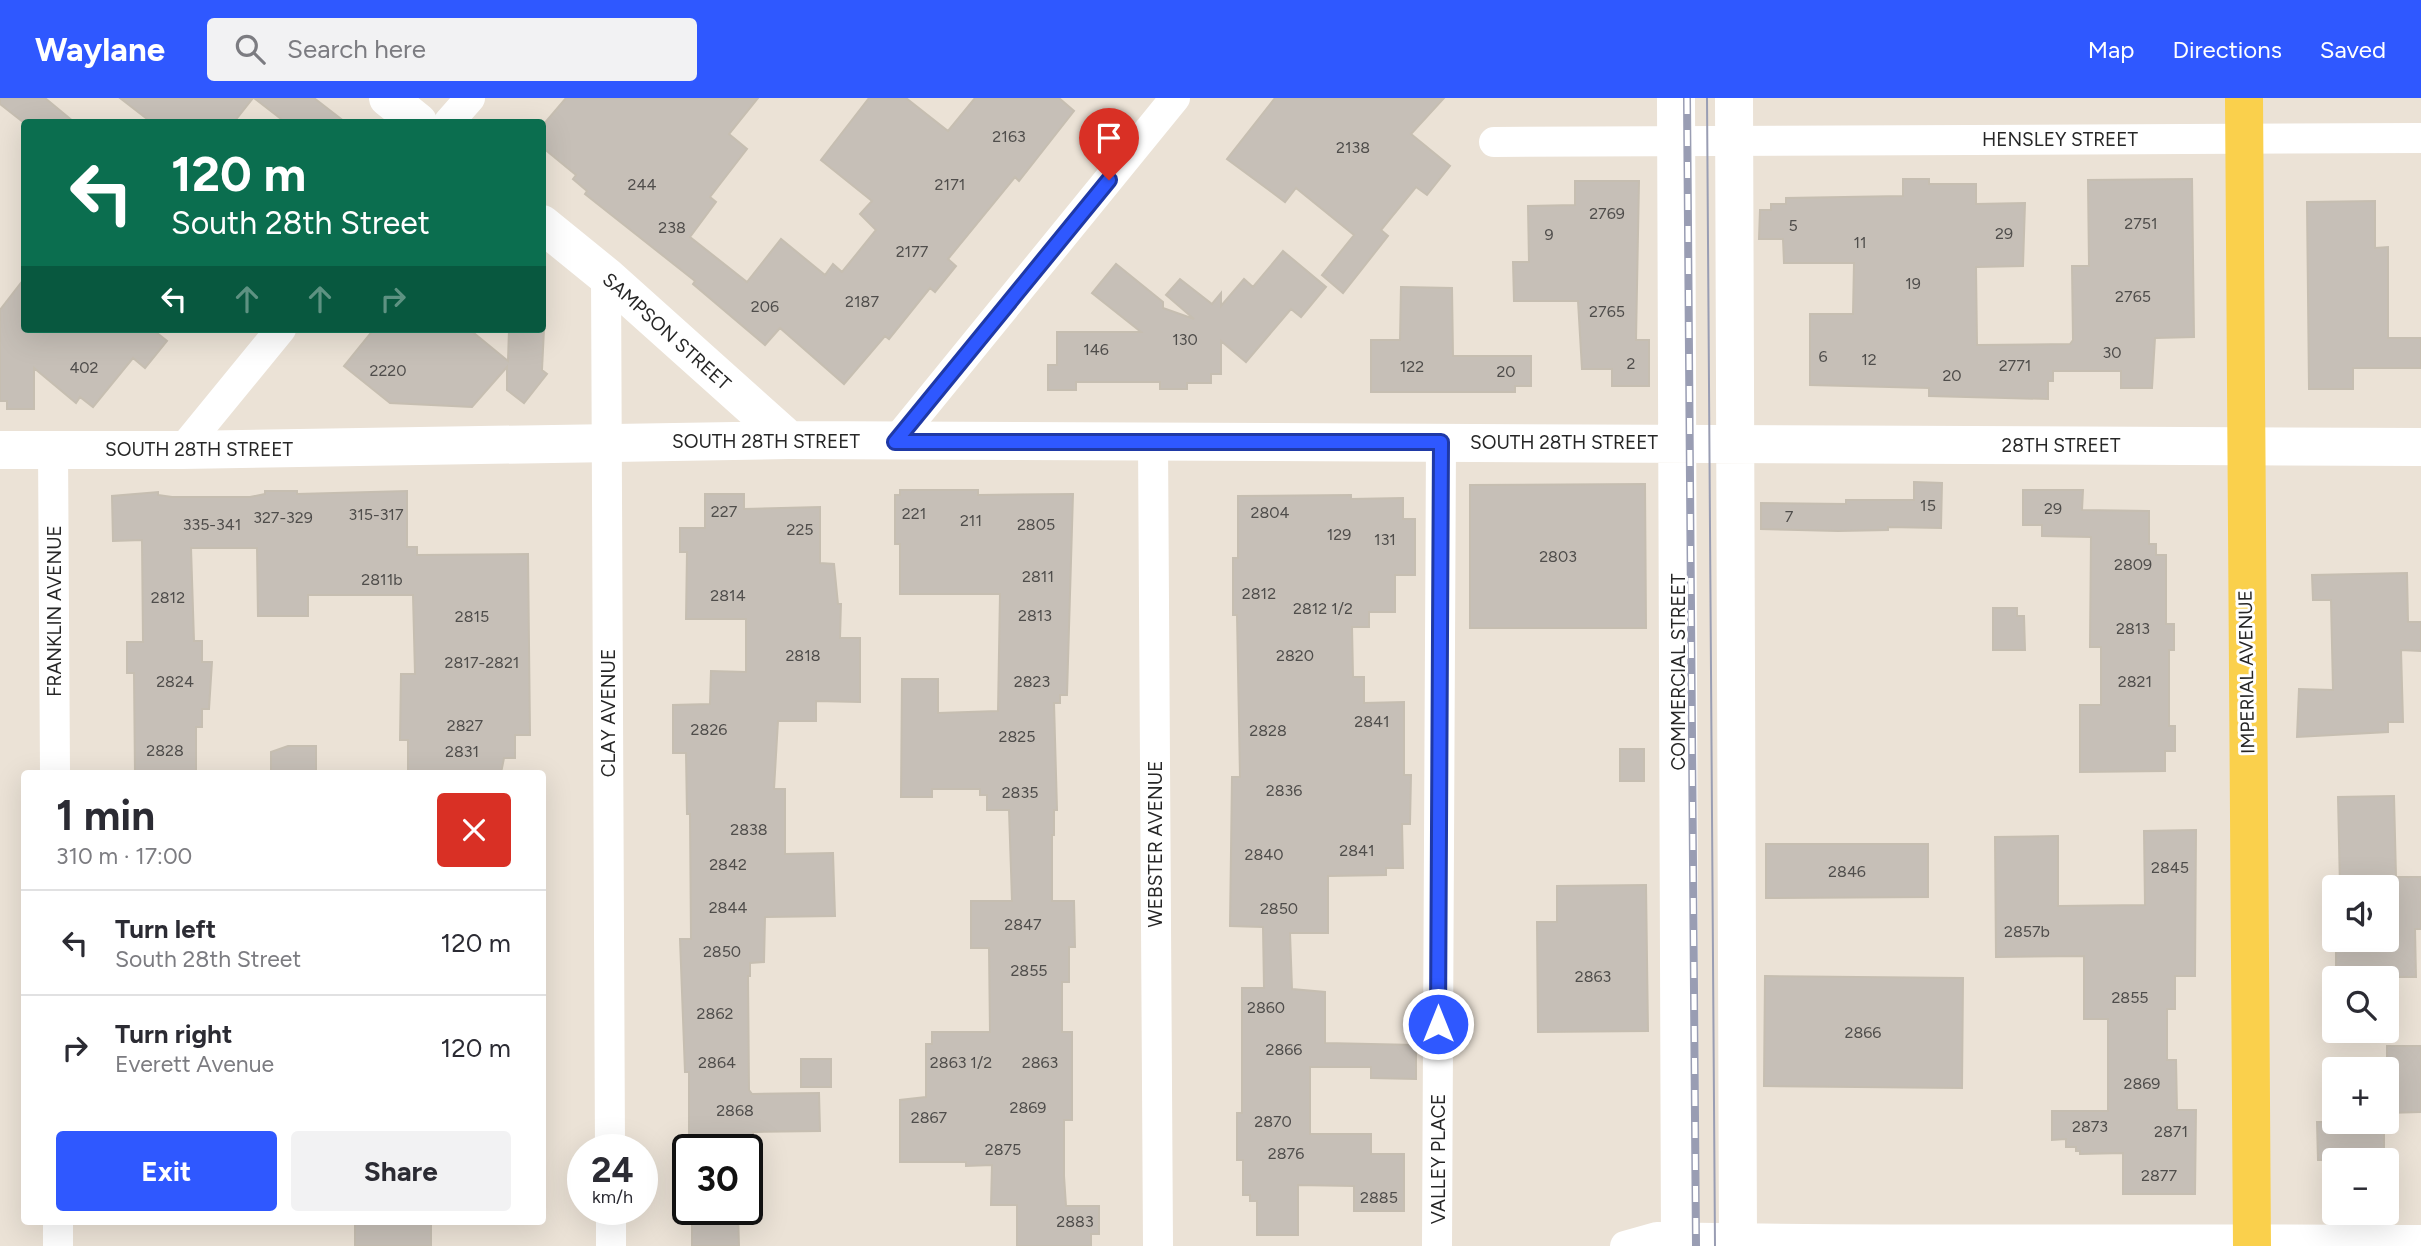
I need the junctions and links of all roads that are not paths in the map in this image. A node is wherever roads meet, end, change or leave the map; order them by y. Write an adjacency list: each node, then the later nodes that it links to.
1 (388, 98): 7 (street)
2 (470, 98): 8 (street)
3 (1175, 98): 19 (street)
4 (1676, 98): 11 (street, COMMERCIAL STREET)
5 (1734, 98): 11 (street)
6 (2244, 98): 9 (main road, IMPERIAL AVENUE)
7 (414, 119)
8 (452, 119)
9 (2244, 138): 10 (street, HENSLEY STREET); 11 (street, HENSLEY STREET); 22 (main road, IMPERIAL AVENUE)
10 (2421, 138)
11 (1704, 140): 12 (street, HENSLEY STREET); 21 (street); 21 (street, COMMERCIAL STREET)
12 (1494, 142)
13 (546, 228): 14 (street, SAMPSON STREET)
14 (606, 276): 16 (street, SAMPSON STREET); 18 (street, CLAY AVENUE)
15 (278, 333): 26 (street)
16 (789, 440): 18 (street, SOUTH 28TH STREET); 19 (street, SOUTH 28TH STREET)
17 (1153, 441): 19 (street, SOUTH 28TH STREET); 20 (street, SOUTH 28TH STREET); 37 (street, WEBSTER AVENUE)
18 (607, 442): 26 (street, SOUTH 28TH STREET); 28 (street, CLAY AVENUE)
19 (895, 442)
20 (1441, 442): 21 (street, SOUTH 28TH STREET); 38 (street, VALLEY PLACE)
21 (1705, 443): 22 (street, 28TH STREET); 32 (street, COMMERCIAL STREET); 33 (street)
22 (2244, 447): 23 (street, 28TH STREET); 34 (main road, IMPERIAL AVENUE)
23 (2421, 447)
24 (53, 449): 25 (street, SOUTH 28TH STREET); 26 (street, SOUTH 28TH STREET); 27 (street, FRANKLIN AVENUE)
25 (0, 450)
26 (182, 450)
27 (55, 770)
28 (610, 1134)
29 (58, 1225): 35 (street)
30 (611, 1225): 36 (street)
31 (2421, 1240): 34 (street)
32 (1680, 1242): 33 (street); 39 (street)
33 (1738, 1242): 34 (street)
34 (2252, 1242)
35 (58, 1246)
36 (611, 1246)
37 (1158, 1246)
38 (1437, 1246)
39 (1625, 1246)

